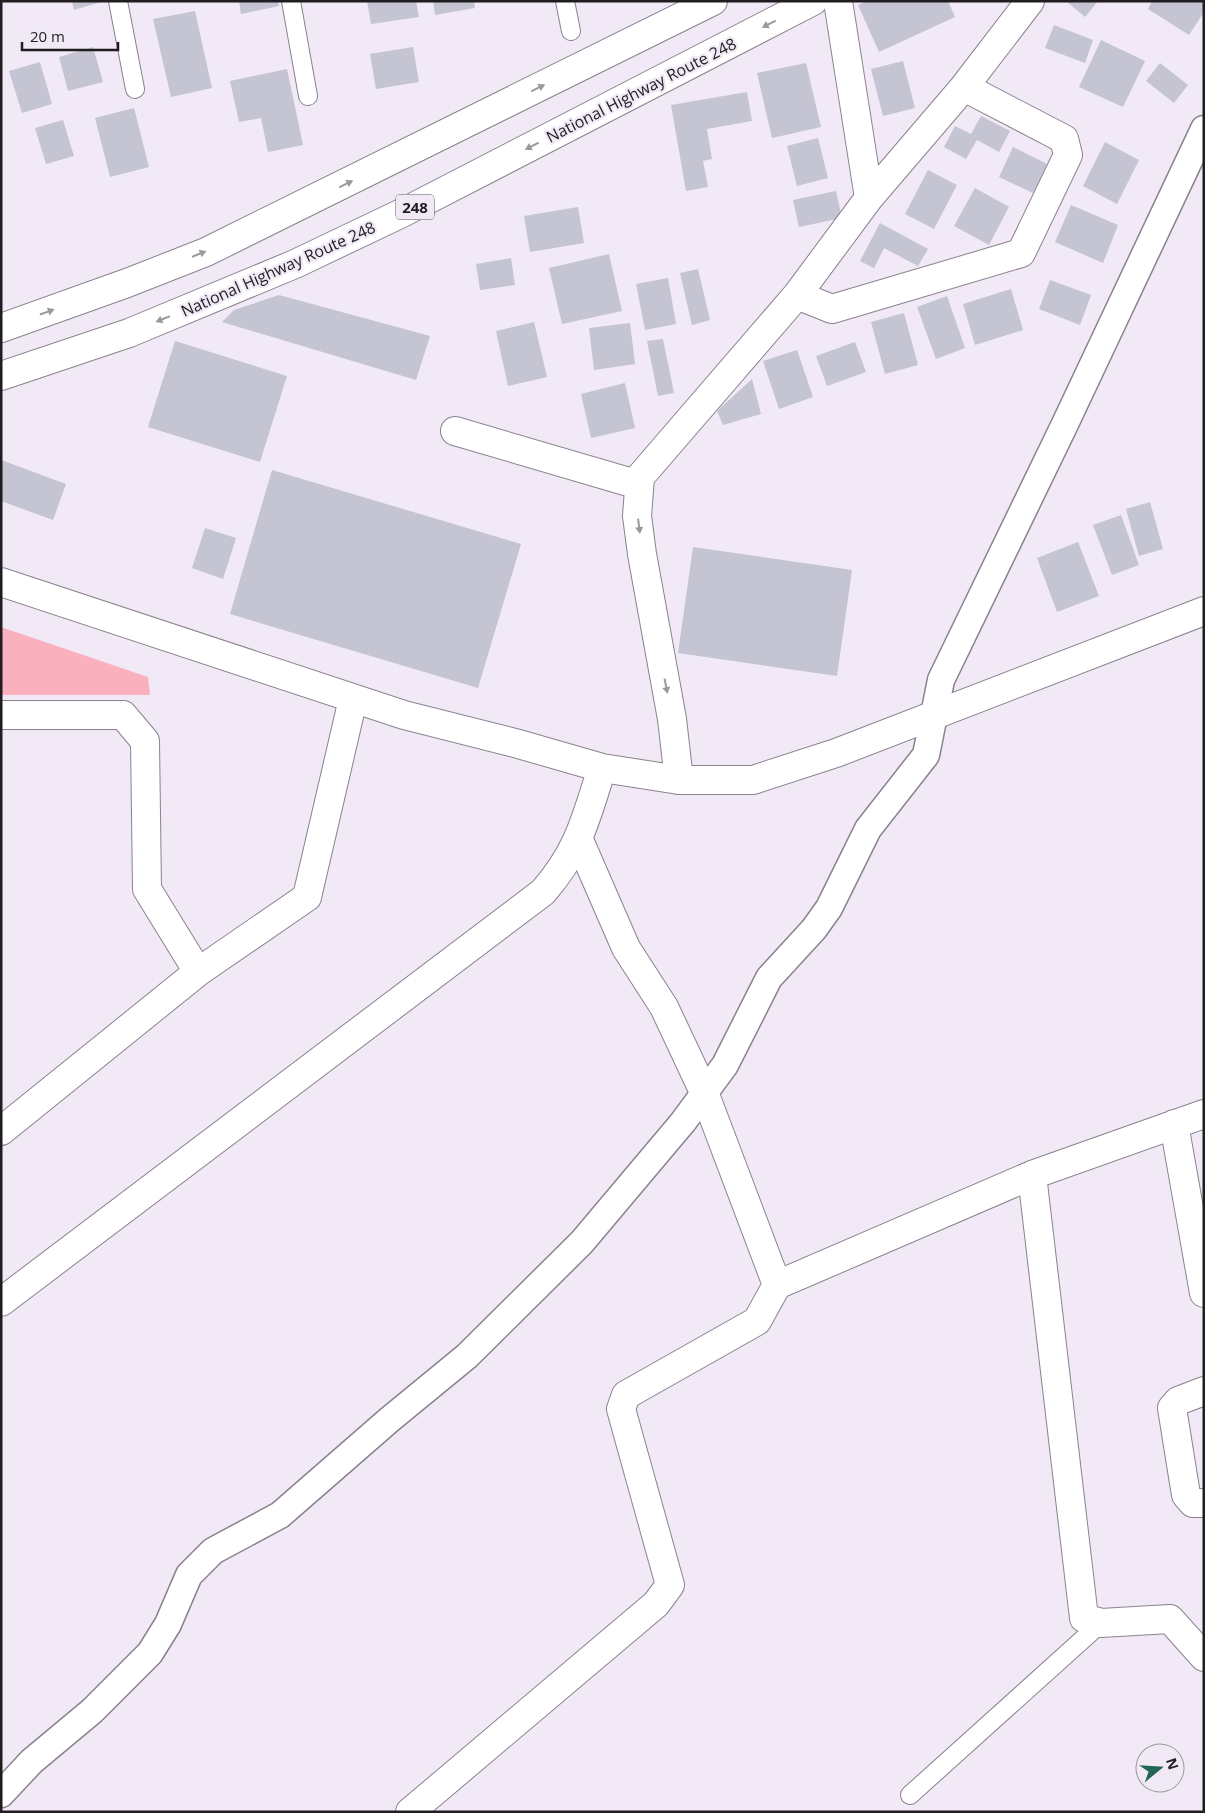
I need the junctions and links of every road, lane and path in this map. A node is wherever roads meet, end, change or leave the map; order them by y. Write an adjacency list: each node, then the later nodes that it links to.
1 (118, 1): 10 (lane)
2 (292, 1): 11 (lane)
3 (565, 1): 8 (lane)
4 (713, 1): 15 (main road, one-way to 4)
5 (813, 1): 16 (main road, National Highway Route 248 / 248, one-way to 16)
6 (838, 1): 13 (main road)
7 (1030, 1): 9 (main road)
8 (570, 31)
9 (964, 87): 13 (main road); 14 (main road)
10 (135, 89)
11 (308, 96)
12 (1204, 129): 23 (street)
13 (869, 198): 14 (main road)
14 (798, 295): 18 (main road)
15 (1, 328)
16 (1, 376)
17 (455, 431): 18 (main road)
18 (639, 482): 25 (main road, one-way to 25)
19 (1, 582): 21 (main road)
20 (1204, 611): 23 (main road)
21 (353, 699): 24 (main road); 27 (main road)
22 (1, 715): 27 (main road)
23 (934, 716): 25 (main road); 28 (street)
24 (602, 768): 25 (main road); 26 (main road)
25 (679, 780)
26 (579, 840): 28 (main road); 35 (main road)
27 (198, 972): 31 (main road)
28 (704, 1092): 33 (main road); 40 (street)
29 (1204, 1114): 30 (main road)
30 (1174, 1124): 32 (main road); 34 (main road)
31 (1, 1132)
32 (1032, 1175): 33 (main road); 38 (main road)
33 (777, 1285): 42 (main road)
34 (1204, 1293)
35 (1, 1302)
36 (1204, 1391): 37 (main road)
37 (1204, 1503)
38 (1101, 1623): 39 (main road); 41 (lane)
39 (1204, 1657)
40 (1, 1794)
41 (910, 1795)
42 (410, 1812)

